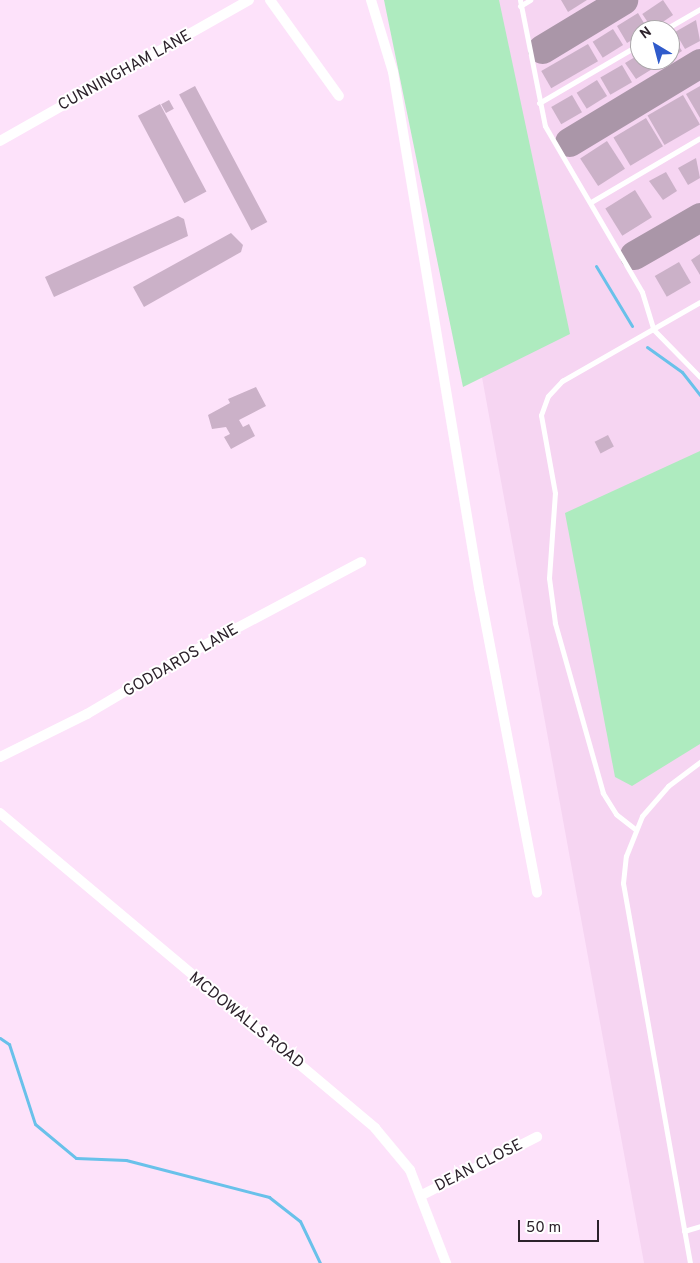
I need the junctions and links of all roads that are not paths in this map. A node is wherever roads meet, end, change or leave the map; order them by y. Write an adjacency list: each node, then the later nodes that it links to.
1 (249, 0): 12 (street, CUNNINGHAM LANE)
2 (270, 0): 9 (street)
3 (371, 0): 22 (street)
4 (530, 0): 5 (lane)
5 (520, 3): 10 (lane)
6 (700, 9): 7 (lane)
7 (680, 21)
8 (630, 50): 10 (lane)
9 (338, 96)
10 (539, 103): 13 (lane)
11 (700, 138): 13 (lane)
12 (0, 141)
13 (591, 202): 15 (lane)
14 (700, 302): 15 (lane)
15 (653, 329): 16 (lane); 21 (lane)
16 (700, 378)
17 (361, 562): 18 (street, GODDARDS LANE)
18 (0, 757)
19 (700, 762): 21 (lane)
20 (0, 813): 24 (street, MCDOWALLS ROAD)
21 (635, 829): 26 (lane)
22 (537, 893)
23 (537, 1137): 24 (street, DEAN CLOSE)
24 (422, 1194): 27 (street, MCDOWALLS ROAD)
25 (700, 1226): 26 (lane)
26 (684, 1231): 28 (lane)
27 (446, 1263)
28 (690, 1263)

